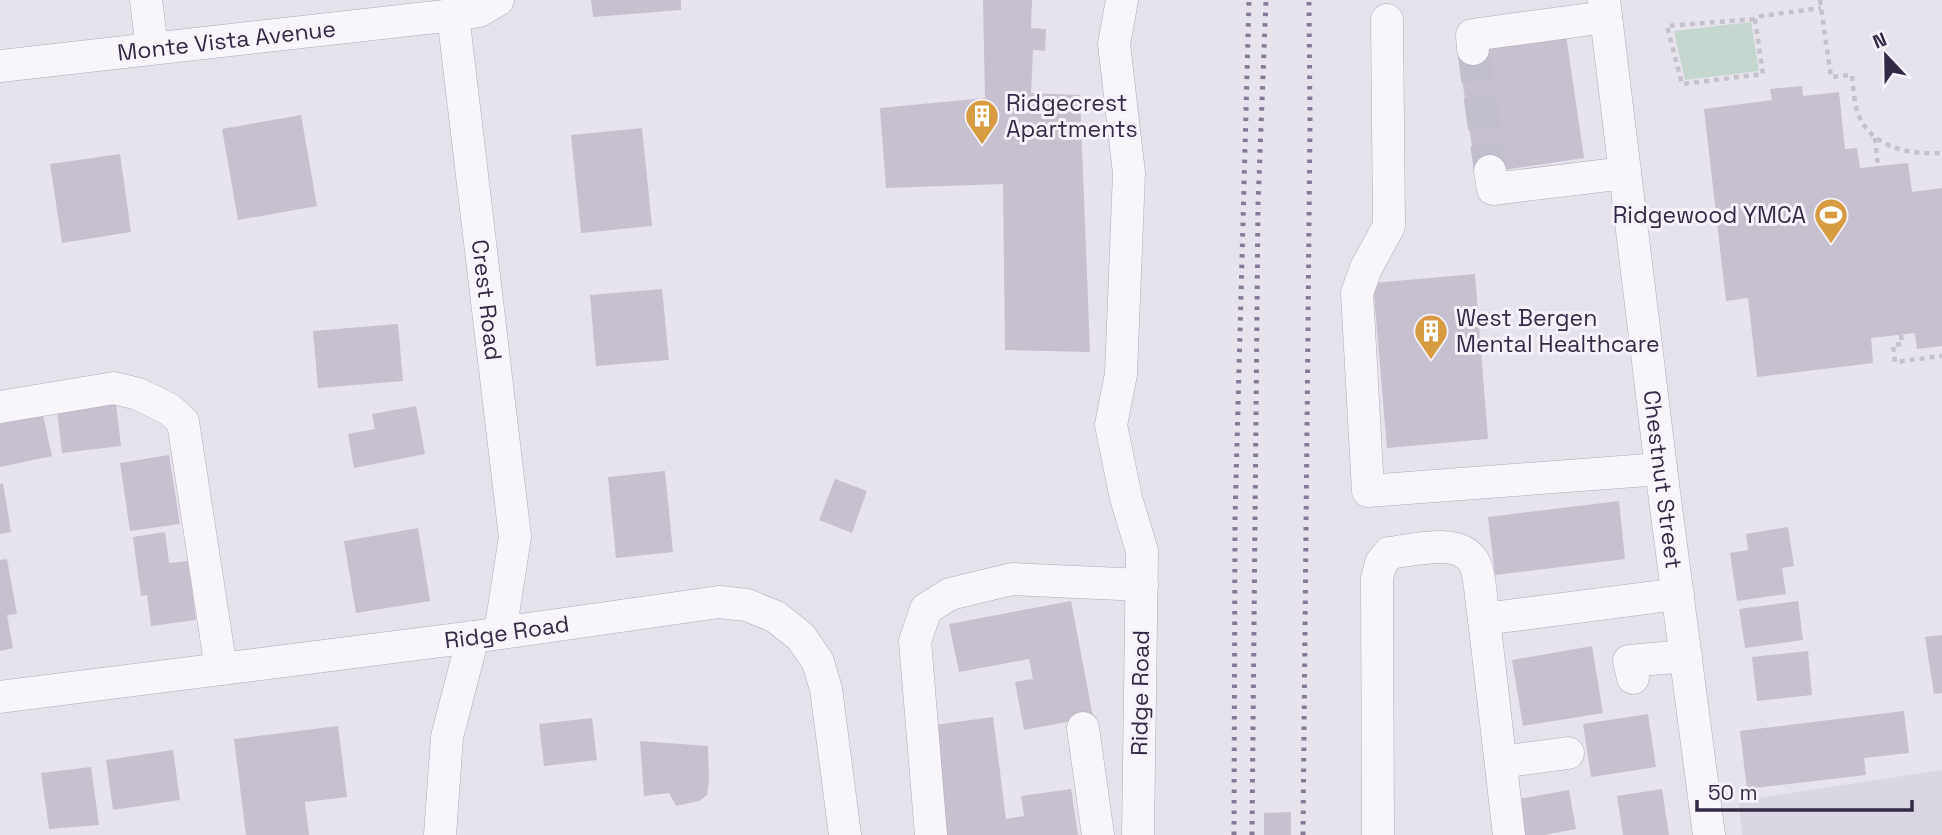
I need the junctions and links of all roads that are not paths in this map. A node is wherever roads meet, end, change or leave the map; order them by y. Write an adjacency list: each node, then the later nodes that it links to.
1 (146, 0): 8 (street)
2 (498, 0): 5 (street)
3 (1122, 0): 14 (street, Ridge Road)
4 (1605, 8): 7 (street); 10 (street, Chestnut Street)
5 (453, 15): 8 (street, Monte Vista Avenue); 17 (street, Crest Road)
6 (1387, 20): 13 (street)
7 (1472, 42)
8 (152, 48): 9 (street, Monte Vista Avenue)
9 (0, 66)
10 (1625, 173): 11 (street); 13 (street, Chestnut Street)
11 (1492, 180)
12 (0, 407): 19 (street)
13 (1661, 469): 15 (street, Chestnut Street)
14 (1142, 585): 27 (street); 29 (street, Ridge Road)
15 (1678, 594): 16 (street); 18 (street, Chestnut Street)
16 (1482, 611): 24 (street); 30 (street)
17 (486, 635): 19 (street, Ridge Road); 25 (street, Crest Road); 26 (street, Ridge Road)
18 (1686, 656): 20 (street); 32 (street, Chestnut Street)
19 (220, 669): 21 (street, Ridge Road)
20 (1633, 678)
21 (0, 697)
22 (1083, 727): 28 (street)
23 (1569, 752): 24 (street)
24 (1501, 762): 31 (street)
25 (440, 835)
26 (845, 835)
27 (931, 835)
28 (1098, 835)
29 (1138, 835)
30 (1378, 835)
31 (1509, 835)
32 (1709, 835)

